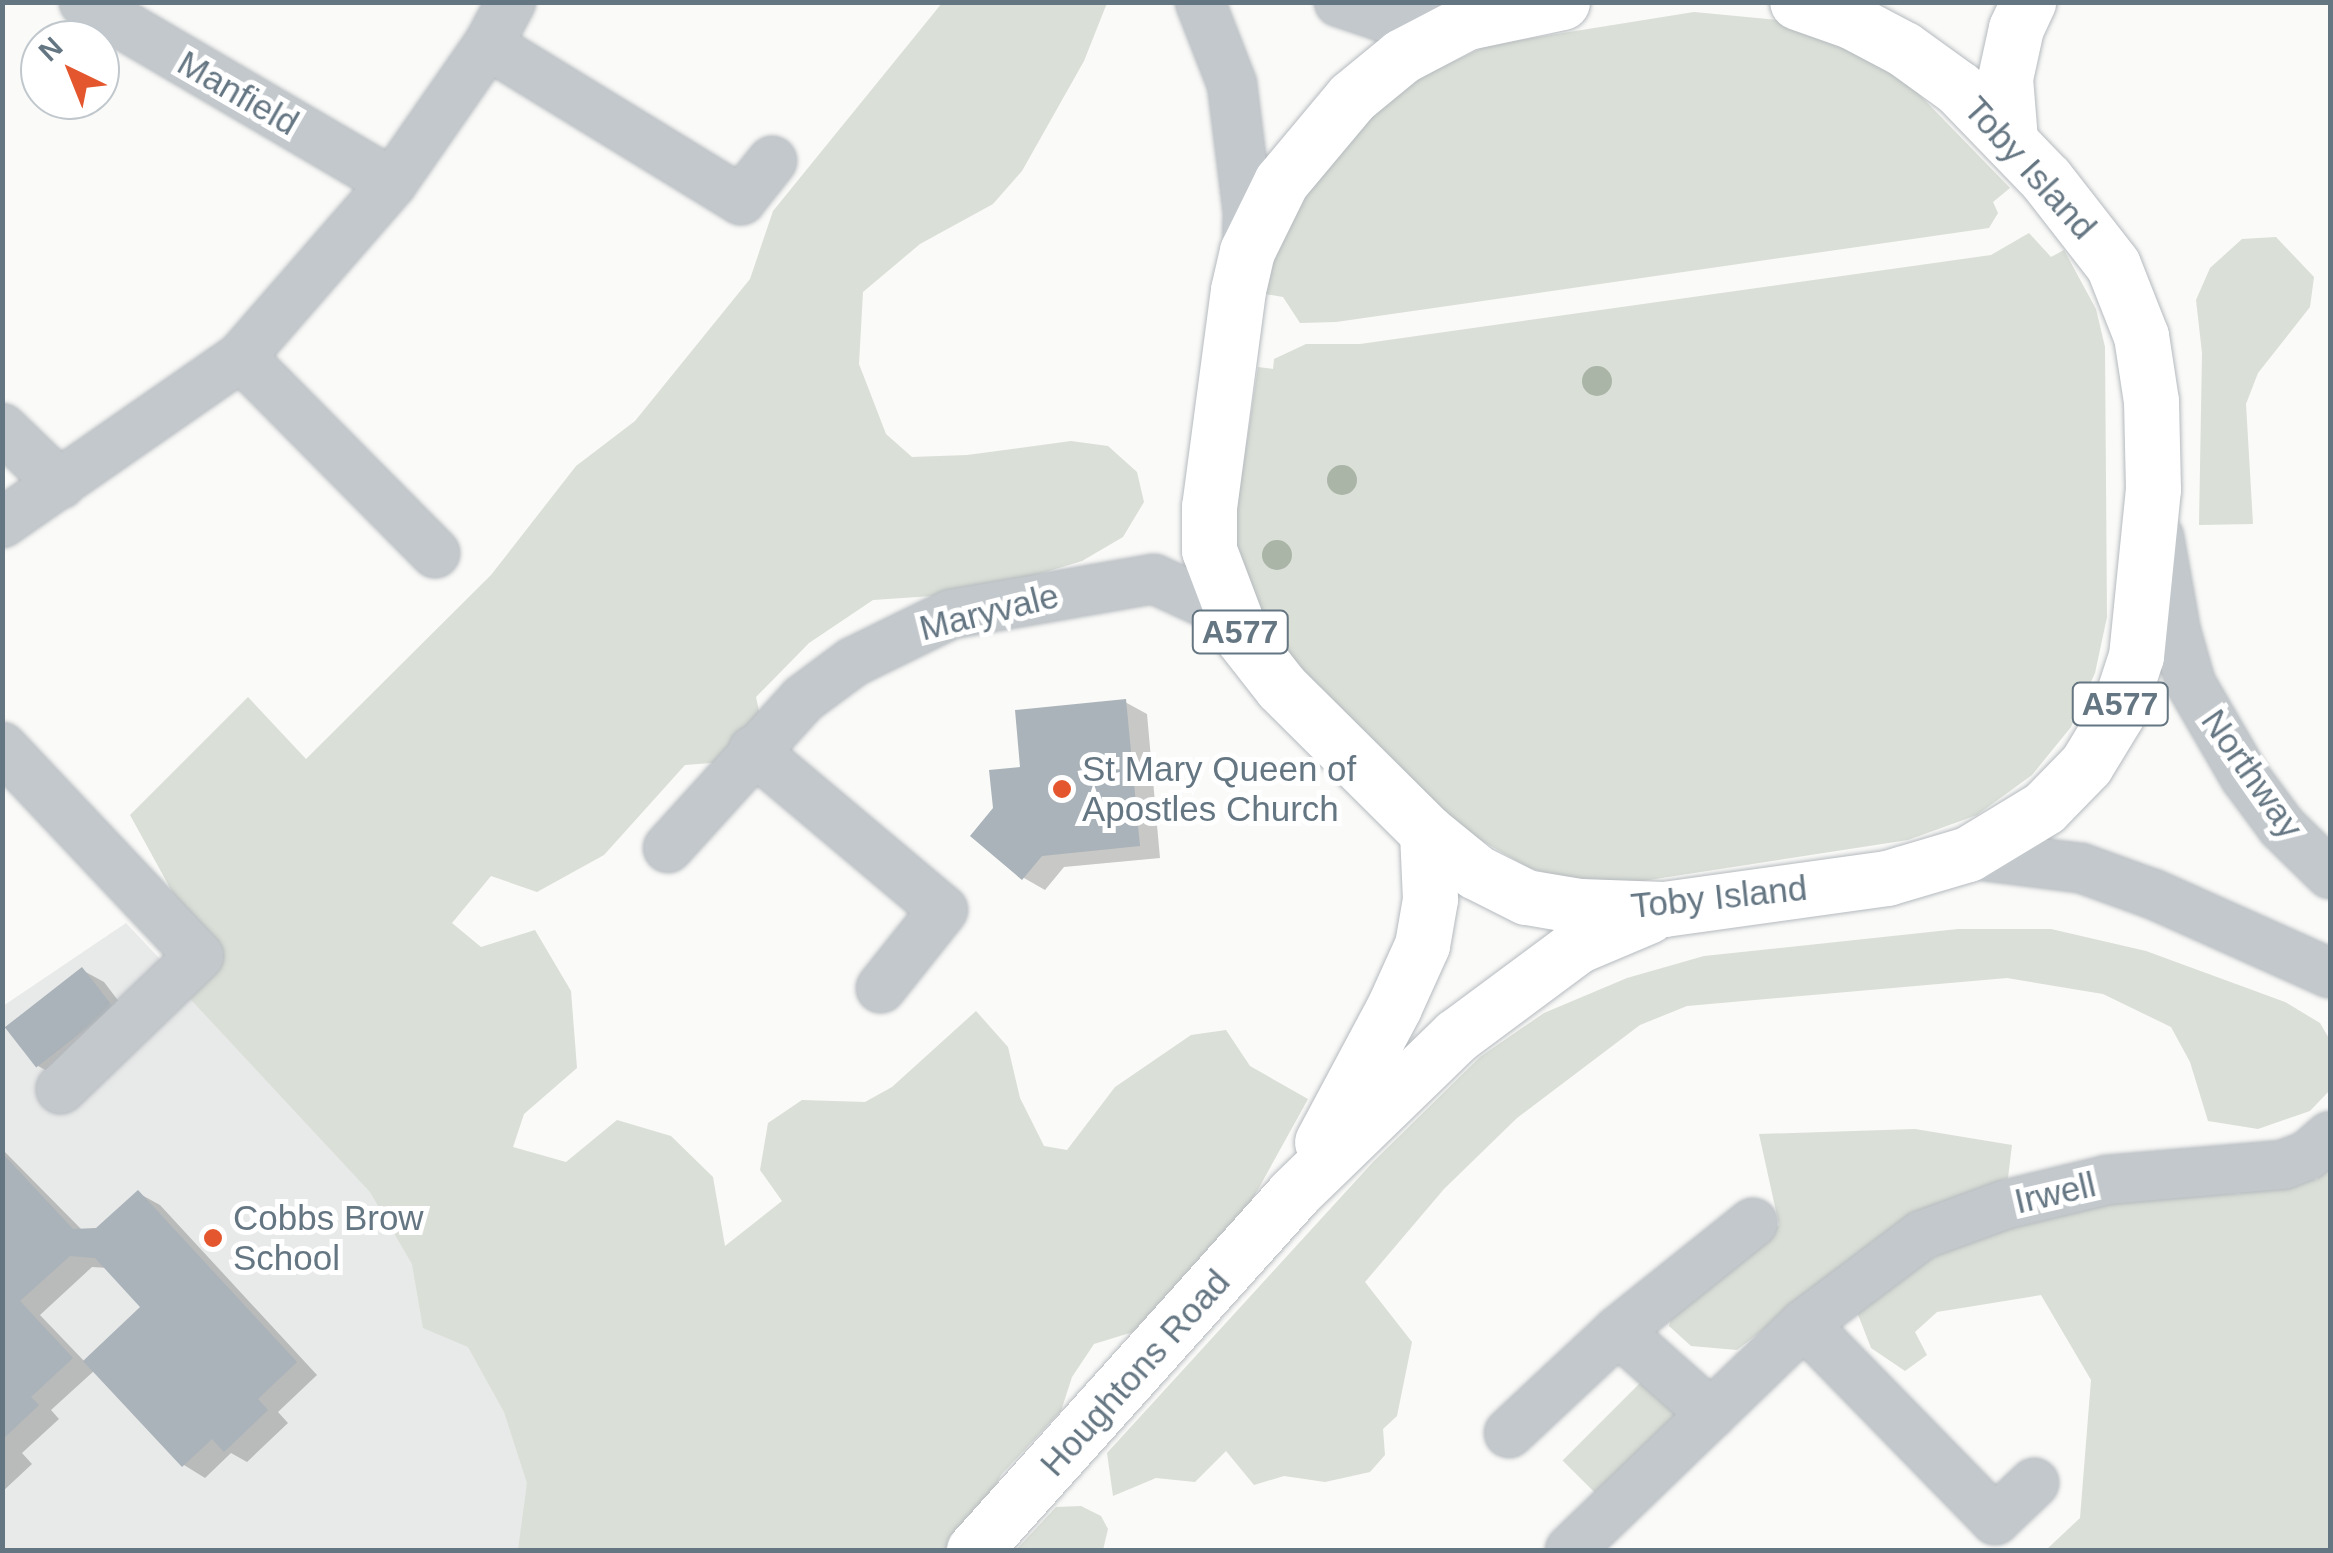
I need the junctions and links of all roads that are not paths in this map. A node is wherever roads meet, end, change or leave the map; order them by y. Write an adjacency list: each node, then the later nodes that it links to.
1 (84, 2): 12 (street, Manfield)
2 (512, 2): 9 (street)
3 (1200, 2): 13 (street)
4 (1339, 2): 8 (street)
5 (1562, 2): 8 (main road, Toby Island / A577)
6 (1797, 2): 10 (main road, Toby Island / A577)
7 (2028, 2): 10 (main road)
8 (1467, 22): 13 (main road, Toby Island / A577)
9 (488, 44): 11 (street); 12 (street)
10 (2010, 140): 17 (main road, Toby Island / A577)
11 (772, 161)
12 (392, 183): 14 (street)
13 (1242, 271): 18 (main road, Toby Island / A577)
14 (241, 357): 16 (street); 20 (street)
15 (2, 428): 16 (street)
16 (60, 484): 19 (street)
17 (2152, 489): 27 (main road, Toby Island / A577); 28 (street, Northway)
18 (1208, 506): 21 (street); 22 (main road, Toby Island / A577)
19 (2, 523)
20 (435, 553)
21 (1154, 580): 22 (street); 24 (street, Maryvale)
22 (1242, 637): 25 (main road, Toby Island / A577)
23 (2, 747): 32 (street)
24 (753, 750): 26 (street, Maryvale); 31 (street)
25 (1427, 832): 29 (main road, Toby Island / A577); 34 (main road, Houghtons Road / A577)
26 (668, 848)
27 (1968, 854): 29 (main road, Toby Island / A577); 30 (street)
28 (2330, 874)
29 (1664, 909): 34 (main road, Houghtons Road / A577)
30 (2330, 973)
31 (881, 988)
32 (61, 1089)
33 (2330, 1136): 36 (street, Irwell)
34 (1294, 1194): 41 (main road, Houghtons Road / A577)
35 (1752, 1223): 37 (street)
36 (1804, 1324): 38 (street, Irwell); 40 (street)
37 (1618, 1331): 38 (street); 39 (street)
38 (1712, 1414): 42 (street, Irwell)
39 (1510, 1433)
40 (2034, 1483)
41 (974, 1550)
42 (1570, 1550)

